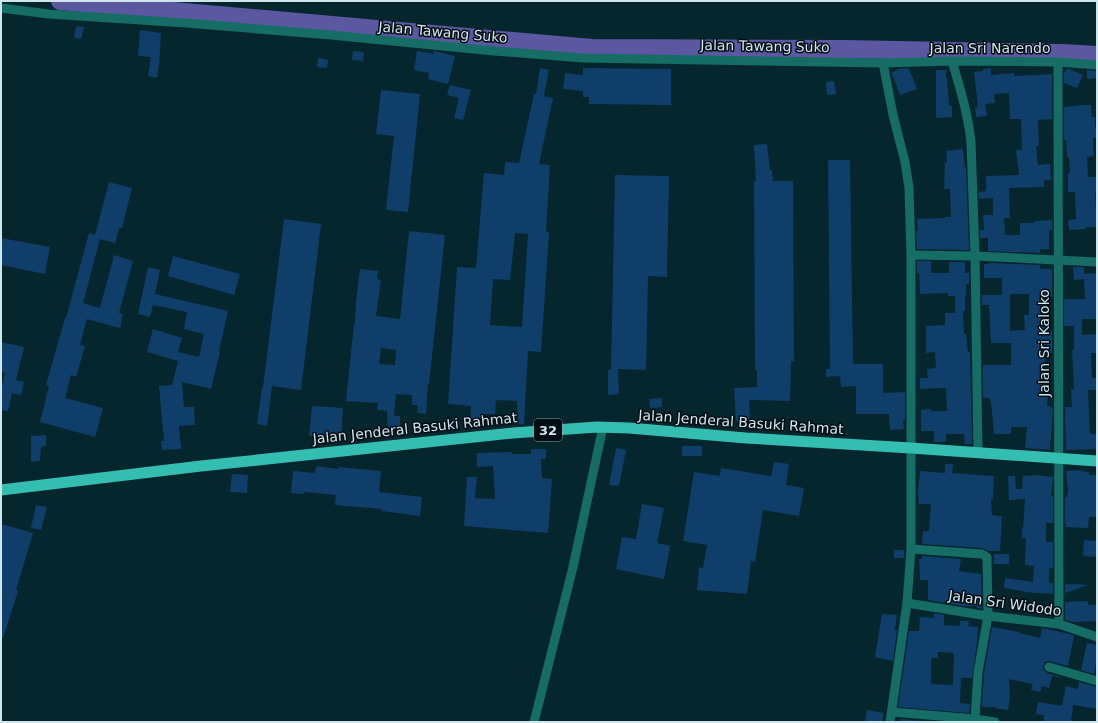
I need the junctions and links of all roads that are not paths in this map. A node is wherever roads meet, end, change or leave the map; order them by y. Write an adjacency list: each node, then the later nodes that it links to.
1 (1, 8): 4 (street, Jalan Tawang Suko)
2 (952, 61): 3 (street, Jalan Sri Narendo); 4 (street, Jalan Sri Narendo); 7 (street)
3 (1058, 62): 5 (street, Jalan Sri Narendo); 8 (street, Jalan Sri Kaloko)
4 (883, 64): 6 (street)
5 (1097, 65)
6 (911, 255): 7 (street); 11 (street)
7 (975, 256): 8 (street); 12 (street)
8 (1058, 260): 9 (street); 13 (street, Jalan Sri Kaloko)
9 (1097, 262)
10 (602, 427): 11 (highway, Jalan Jenderal Basuki Rahmat / 32); 15 (highway, Jalan Jenderal Basuki Rahmat / 32); 25 (street)
11 (911, 448): 12 (highway, Jalan Jenderal Basuki Rahmat / 32); 16 (street)
12 (978, 453): 13 (highway, Jalan Jenderal Basuki Rahmat / 32)
13 (1059, 459): 14 (highway, Jalan Jenderal Basuki Rahmat / 32); 19 (street, Jalan Sri Kaloko)
14 (1097, 461)
15 (1, 490)
16 (911, 549): 17 (street); 18 (street)
17 (907, 603): 18 (street, Jalan Sri Widodo); 23 (street)
18 (988, 616): 19 (street, Jalan Sri Widodo); 24 (street)
19 (1059, 624): 20 (street, Jalan Sri Widodo)
20 (1097, 637)
21 (1049, 667): 22 (street)
22 (1097, 681)
23 (892, 712): 24 (street); 26 (street)
24 (975, 719): 27 (street)
25 (534, 722)
26 (890, 722)
27 (995, 722)

